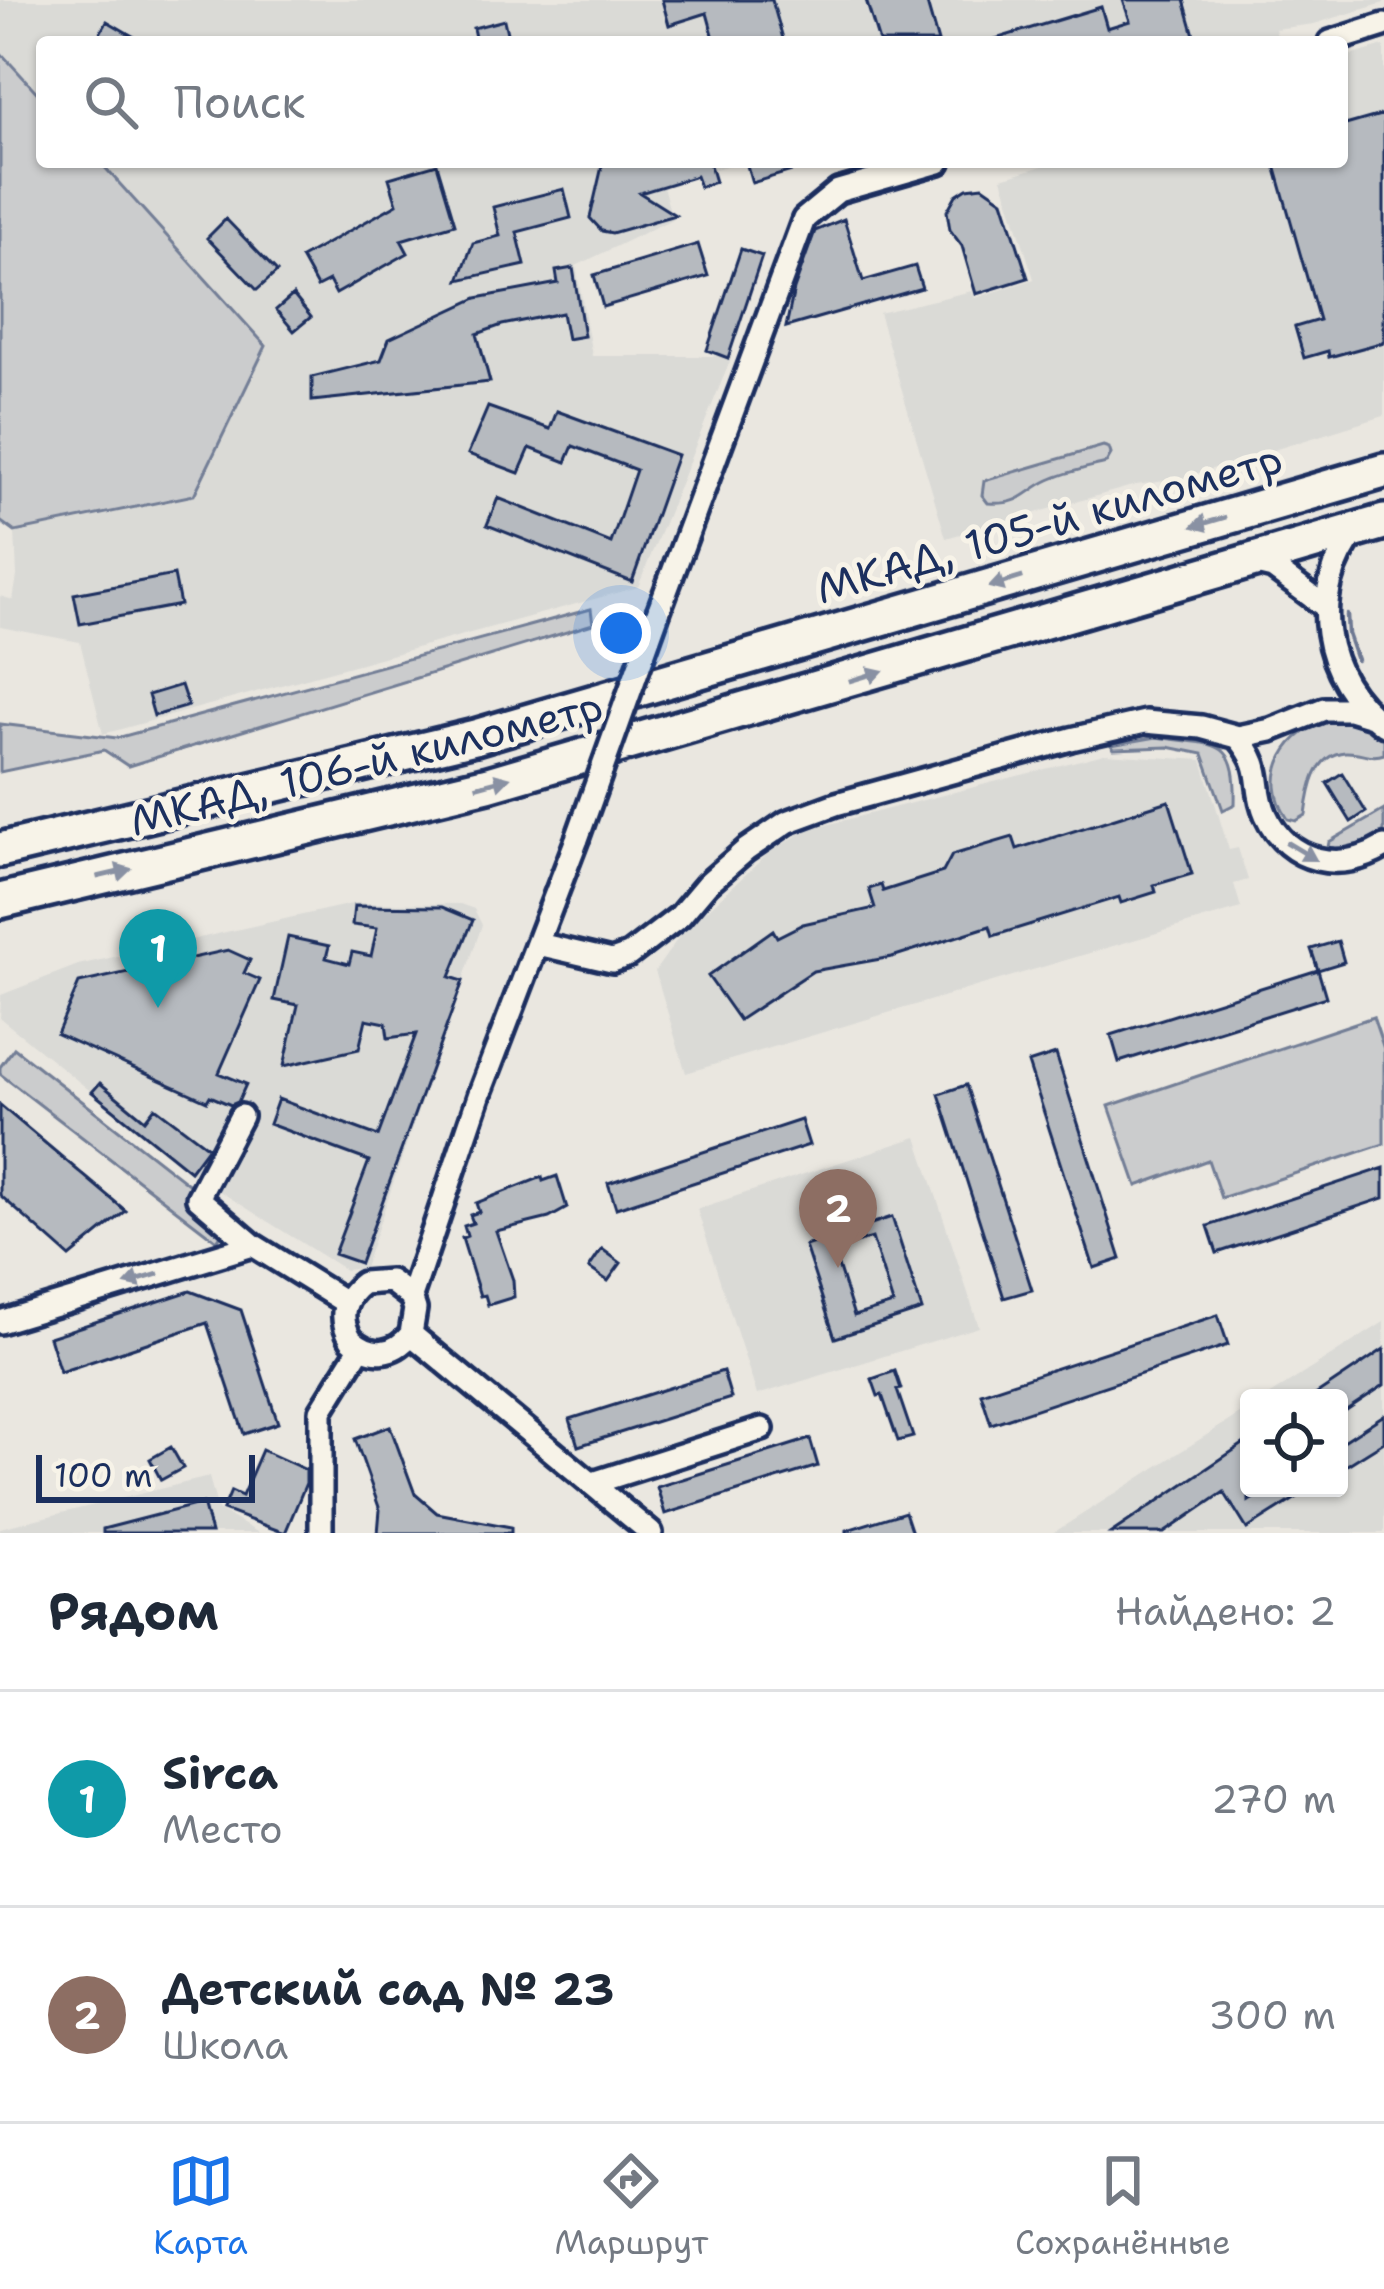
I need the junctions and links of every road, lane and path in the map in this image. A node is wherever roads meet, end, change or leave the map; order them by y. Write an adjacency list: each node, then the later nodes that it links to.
1 (1384, 25): 2 (street)
2 (1348, 36)
3 (918, 168): 18 (street, bridge)
4 (1384, 471): 8 (highway, МКАД, 105-й километр, one-way to 8)
5 (1370, 526): 6 (highway); 7 (street)
6 (1248, 562): 7 (street); 17 (highway, МКАД, 106-й километр, one-way to 6)
7 (1323, 605): 9 (street)
8 (740, 662): 16 (highway, МКАД, 106-й километр)
9 (1340, 674): 10 (street); 12 (street)
10 (1324, 709): 11 (street); 12 (street)
11 (1297, 719): 13 (street); 14 (street)
12 (1378, 721)
13 (1238, 737): 14 (street); 18 (street)
14 (1261, 778): 15 (street, one-way to 15)
15 (1384, 848)
16 (0, 850)
17 (0, 901)
18 (538, 944): 21 (street)
19 (241, 1116): 20 (street)
20 (253, 1245): 22 (street); 23 (street, one-way to 23)
21 (411, 1297): 22 (street); 24 (street)
22 (345, 1302): 25 (street)
23 (0, 1322)
24 (411, 1334): 25 (street); 27 (street)
25 (361, 1348): 28 (street)
26 (762, 1429): 27 (street)
27 (593, 1483): 29 (street)
28 (321, 1533)
29 (651, 1533)

